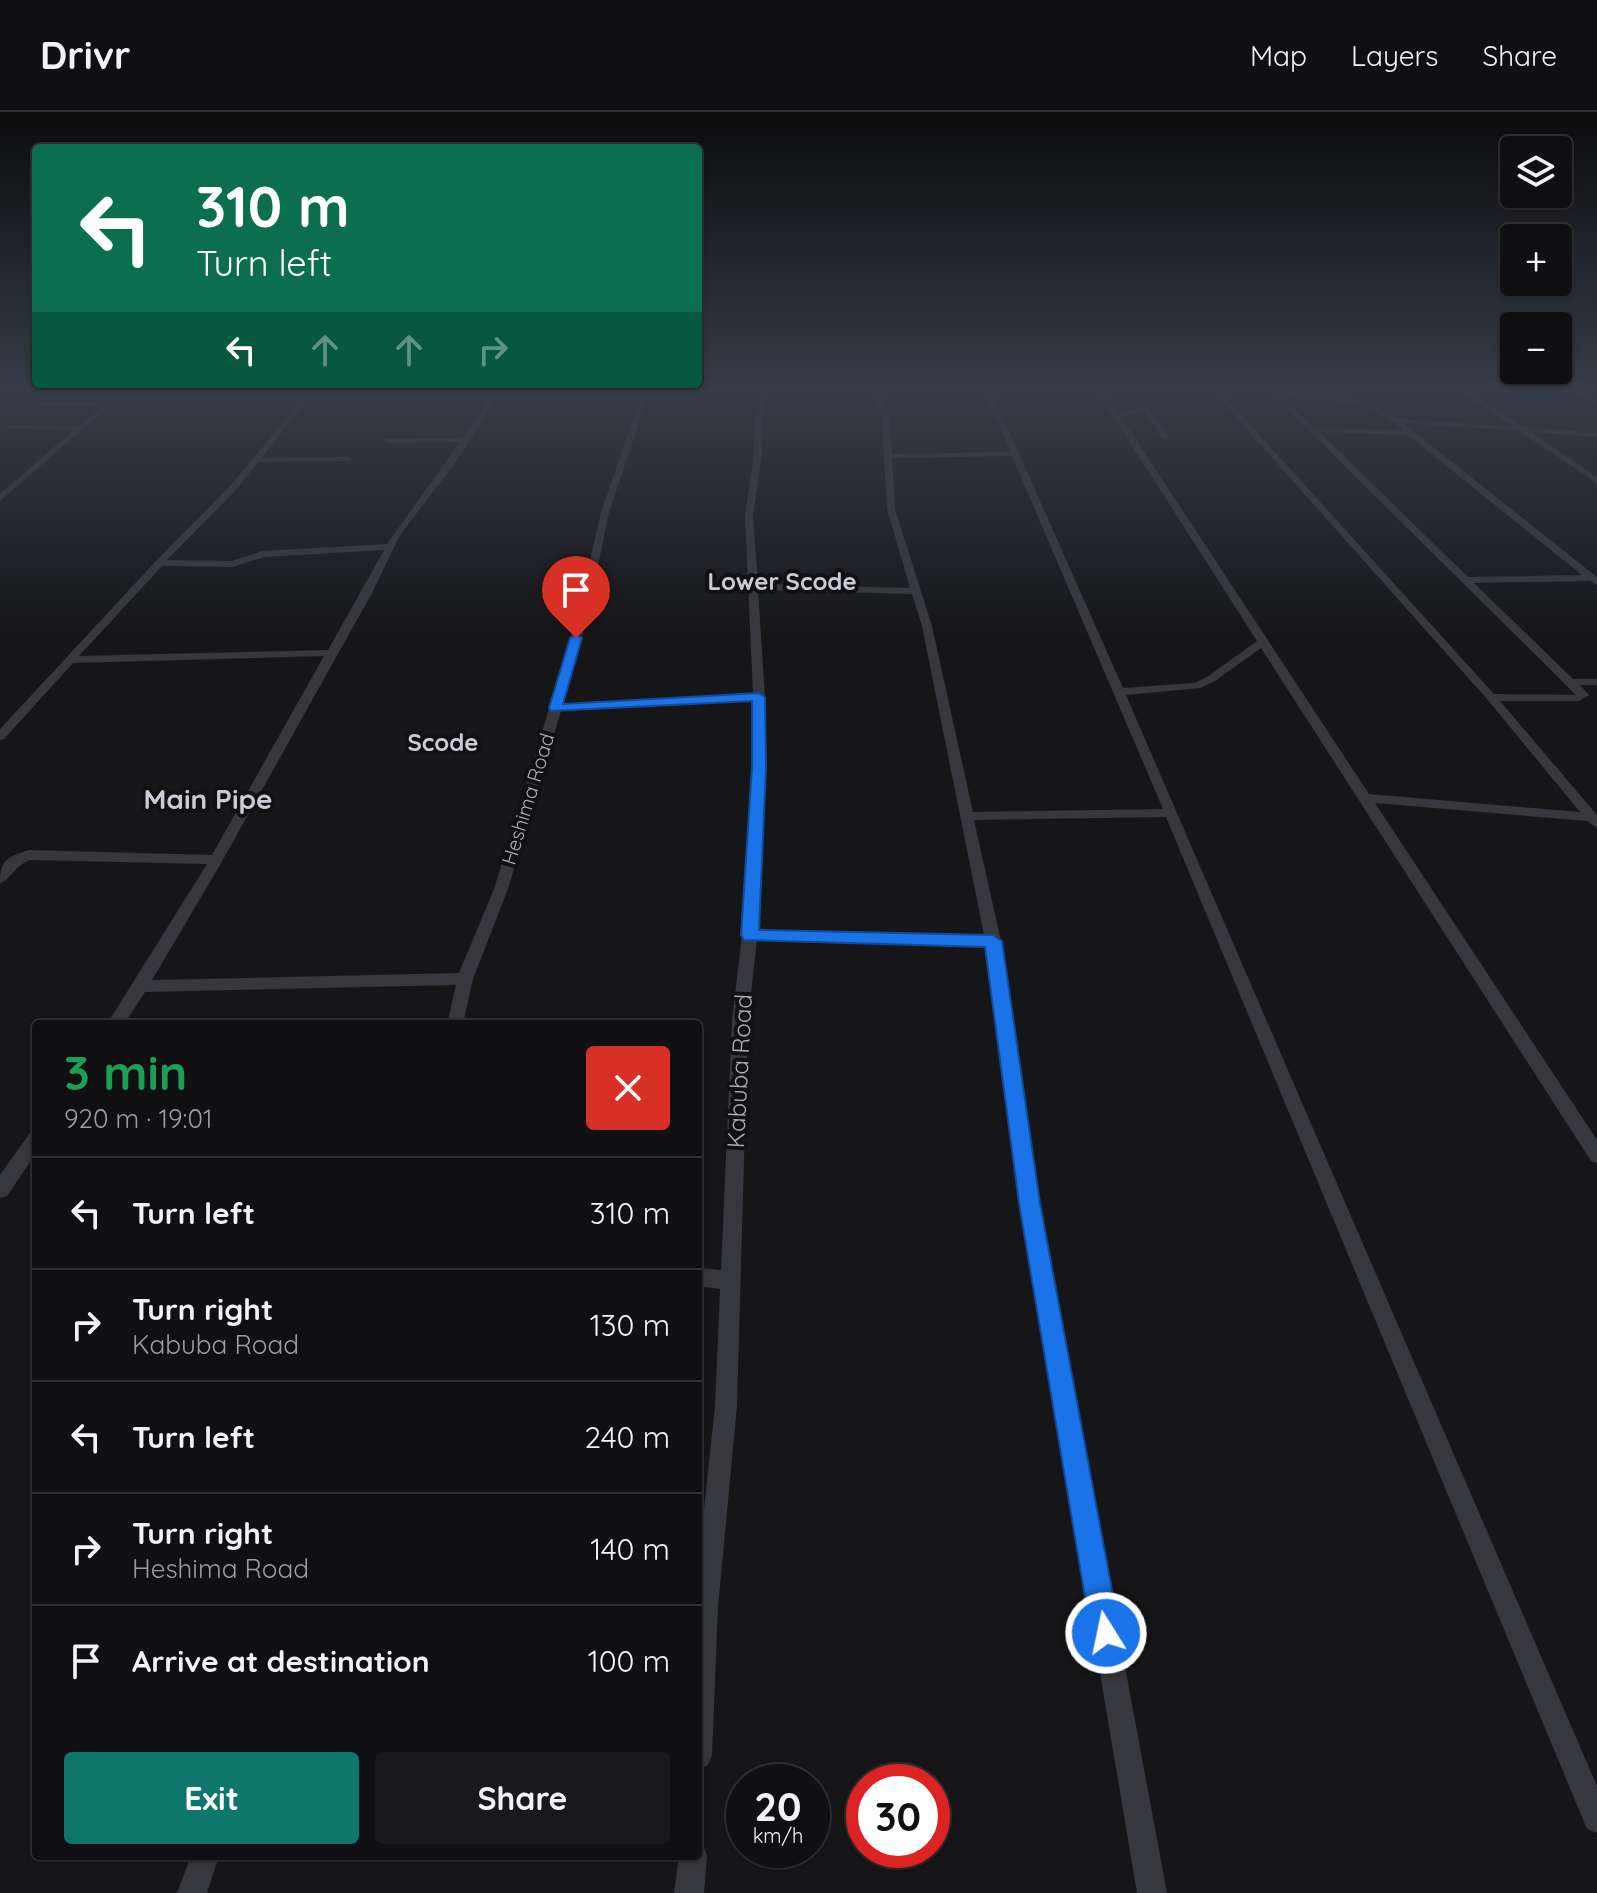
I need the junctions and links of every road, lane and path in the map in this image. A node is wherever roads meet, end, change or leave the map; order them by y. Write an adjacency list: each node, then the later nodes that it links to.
1 (30, 471): 12 (street)
2 (246, 471): 14 (street)
3 (445, 471): 13 (street)
4 (619, 471): 27 (street, Heshima Road)
5 (755, 471): 17 (street, Kabuba Road)
6 (890, 471): 18 (street)
7 (1021, 471): 24 (street)
8 (1152, 471): 19 (street)
9 (1288, 471): 26 (street)
10 (1355, 471): 15 (street)
11 (1458, 471): 16 (street)
12 (0, 498)
13 (389, 547): 14 (street); 20 (street)
14 (159, 563): 21 (street)
15 (1465, 580): 16 (street); 22 (street)
16 (1594, 580)
17 (754, 587): 18 (street); 25 (street, Kabuba Road)
18 (915, 591): 31 (street)
19 (1263, 642): 24 (street); 29 (street)
20 (331, 653): 21 (street); 33 (street)
21 (70, 660): 28 (street)
22 (1570, 682): 23 (street); 26 (street)
23 (1597, 682)
24 (1119, 692): 30 (street)
25 (759, 697): 27 (street); 35 (street, Kabuba Road)
26 (1491, 697): 32 (street)
27 (556, 708): 37 (street, Heshima Road)
28 (0, 736)
29 (1365, 798): 32 (street); 42 (street)
30 (1172, 813): 31 (street); 47 (street)
31 (966, 816): 36 (street)
32 (1594, 821)
33 (214, 860): 34 (street); 38 (street)
34 (0, 878)
35 (750, 935): 36 (street); 45 (street, Kabuba Road)
36 (993, 941): 52 (street)
37 (465, 979): 38 (street); 40 (street, Heshima Road)
38 (141, 986): 39 (street)
39 (118, 1020)
40 (456, 1020)
41 (32, 1144): 43 (street)
42 (1597, 1155)
43 (0, 1190)
44 (702, 1278): 45 (street)
45 (730, 1281): 46 (street, Kabuba Road)
46 (702, 1681)
47 (1597, 1819)
48 (204, 1860): 50 (street)
49 (693, 1860): 51 (street)
50 (192, 1893)
51 (689, 1893)
52 (1152, 1893)

